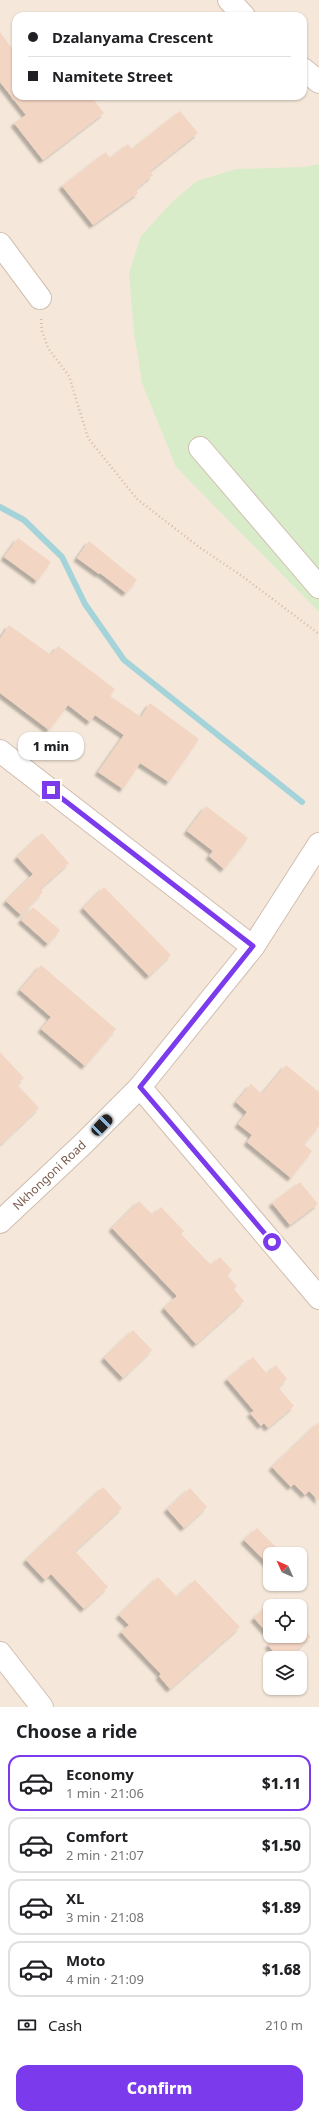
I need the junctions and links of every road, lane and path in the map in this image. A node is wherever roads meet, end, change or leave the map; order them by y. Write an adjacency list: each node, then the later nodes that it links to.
1 (229, 0): 2 (street)
2 (240, 12)
3 (307, 72): 4 (street)
4 (319, 82)
5 (0, 244): 6 (street)
6 (40, 298): 9 (path)
7 (200, 448): 8 (street)
8 (319, 587)
9 (319, 634)
10 (0, 751): 12 (street)
11 (319, 844): 12 (street, Nkhongoni Road)
12 (253, 946): 13 (street, Nkhongoni Road)
13 (140, 1087): 14 (street, Nkhongoni Road); 15 (street)
14 (0, 1222)
15 (319, 1298)
16 (0, 1653): 17 (street)
17 (42, 1707)

